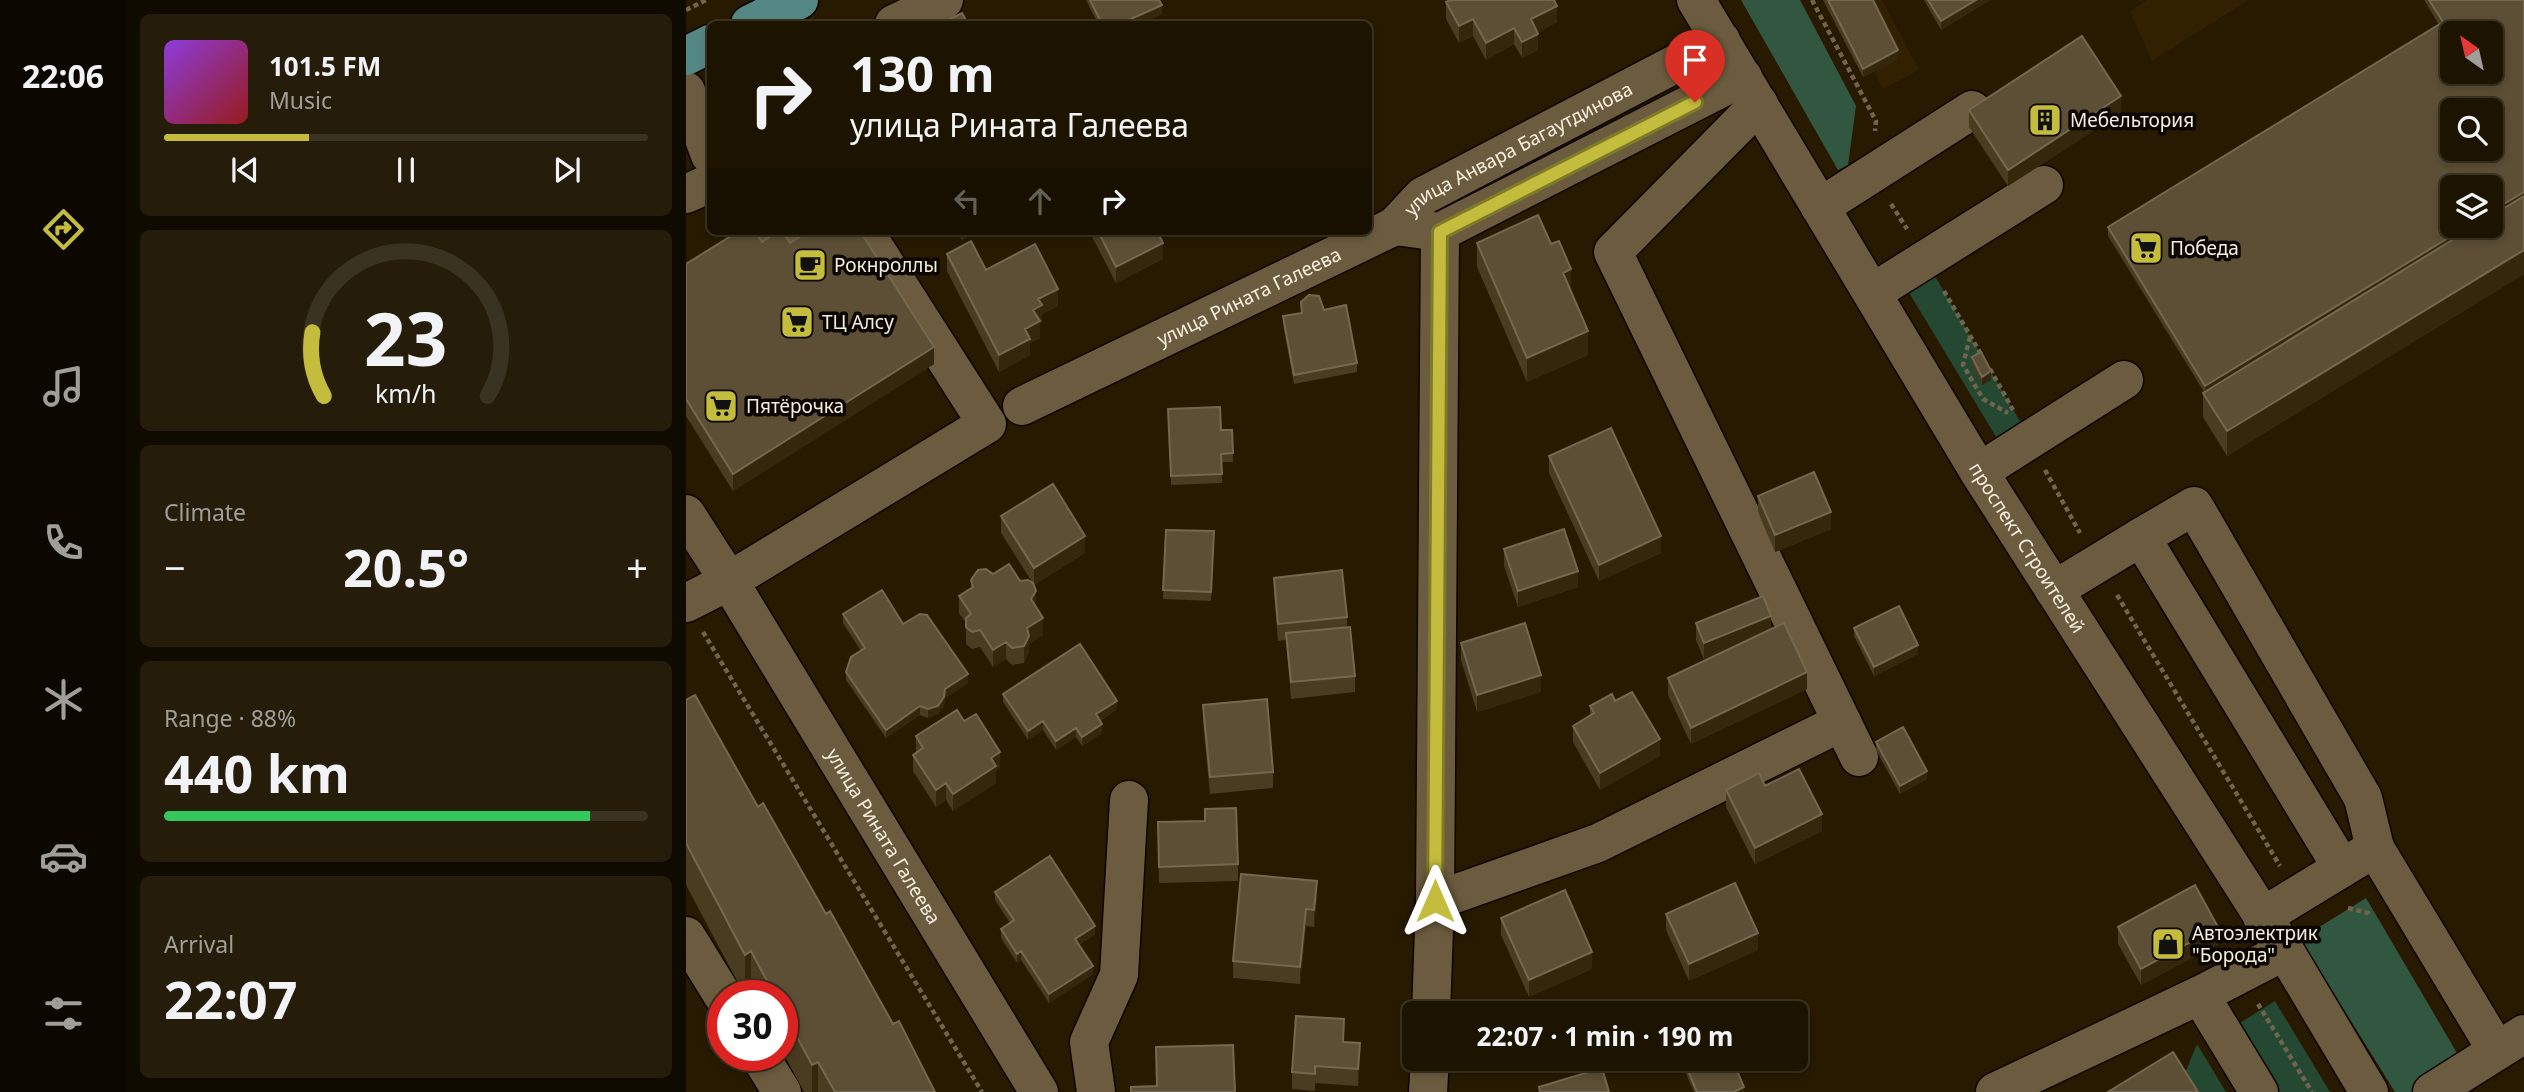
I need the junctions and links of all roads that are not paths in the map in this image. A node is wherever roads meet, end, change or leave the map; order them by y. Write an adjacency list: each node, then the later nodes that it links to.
1 (799, 0): 4 (main road)
2 (944, 0): 5 (street)
3 (1696, 0): 6 (street, проспект Строителей)
4 (756, 21)
5 (900, 21)
6 (1721, 40): 9 (street, проспект Строителей); 15 (street, улица Анвара Багаутдинова)
7 (707, 46): 8 (main road)
8 (686, 56)
9 (1751, 91): 14 (street, проспект Строителей); 16 (street); 27 (street)
10 (1972, 110): 14 (street)
11 (707, 184): 13 (street)
12 (2044, 185): 18 (street)
13 (686, 194)
14 (1820, 207): 18 (street, проспект Строителей)
15 (1395, 226): 16 (street); 20 (street, улица Рината Галеева)
16 (1440, 232): 32 (street, улица Анвара Багаутдинова)
17 (867, 235): 24 (street)
18 (1871, 293): 21 (street, проспект Строителей)
19 (2124, 380): 21 (street)
20 (1022, 406)
21 (1979, 472): 25 (street, проспект Строителей)
22 (686, 514): 24 (street, улица Рината Галеева)
23 (2141, 537): 25 (street); 30 (street); 31 (street)
24 (729, 581): 26 (street); 43 (street, улица Рината Галеева)
25 (2054, 590): 33 (street, проспект Строителей)
26 (693, 615)
27 (1842, 723): 28 (street); 32 (street)
28 (1859, 757)
29 (1129, 800): 44 (street)
30 (2375, 848): 31 (street); 39 (street)
31 (2342, 868): 33 (street)
32 (1435, 901): 38 (street, улица Анвара Багаутдинова)
33 (2263, 916): 35 (street, проспект Строителей)
34 (686, 936): 36 (street)
35 (2285, 951): 37 (street); 48 (street, проспект Строителей)
36 (713, 980)
37 (2200, 995): 46 (street); 47 (street)
38 (1431, 1001)
39 (2510, 1042): 49 (street)
40 (769, 1071): 42 (street)
41 (1430, 1071): 45 (street)
42 (782, 1092)
43 (1039, 1092)
44 (1096, 1092)
45 (1429, 1092)
46 (1995, 1092)
47 (2259, 1092)
48 (2369, 1092)
49 (2432, 1092)

